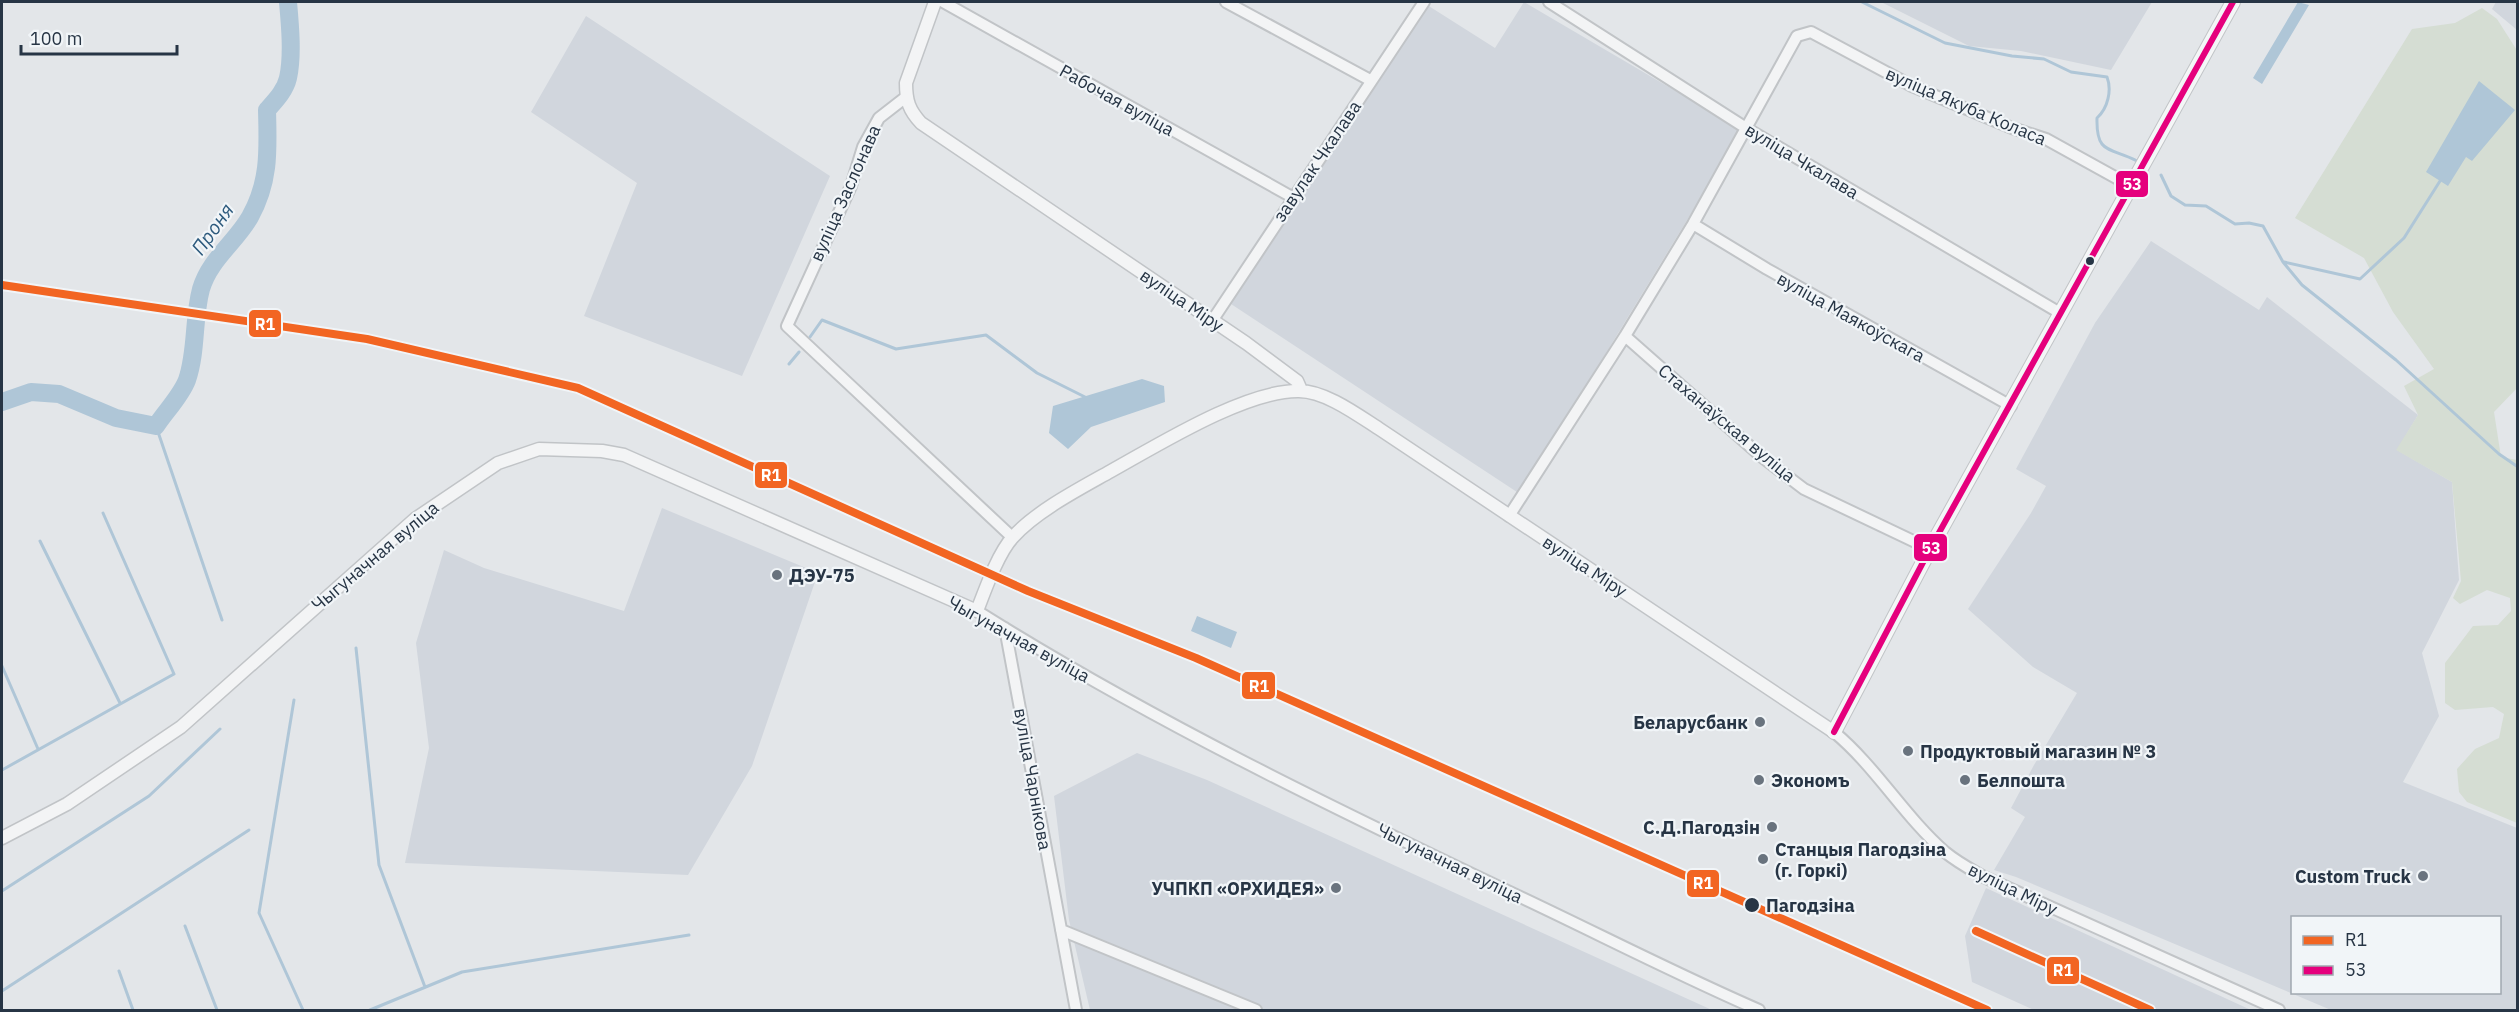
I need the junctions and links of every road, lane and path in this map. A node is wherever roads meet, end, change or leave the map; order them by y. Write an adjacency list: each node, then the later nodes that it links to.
1 (935, 2): 8 (street)
2 (943, 2): 11 (street, Рабочая вуліца)
3 (1226, 2): 7 (street)
4 (1424, 2): 7 (street, завулак Чкалава)
5 (1549, 2): 9 (street, вуліца Чкалава)
6 (2234, 2): 10 (main road)
7 (1371, 80): 11 (street, завулак Чкалава)
8 (906, 97): 14 (street, вуліца Міру); 19 (street, вуліца Заслонава)
9 (1746, 128): 10 (street, вуліца Якуба Коласа); 12 (street); 13 (street, вуліца Чкалава)
10 (2131, 186): 13 (main road)
11 (1292, 197): 14 (street, завулак Чкалава)
12 (1693, 224): 15 (street); 17 (street, вуліца Маякоўскага)
13 (2060, 313): 17 (main road)
14 (1212, 321): 16 (street, вуліца Міру)
15 (1625, 336): 18 (street); 20 (street, Стаханаўская вуліца)
16 (1301, 390): 18 (street, вуліца Міру); 19 (street)
17 (2011, 406): 20 (main road)
18 (1509, 516): 23 (street, вуліца Міру)
19 (1012, 537): 21 (street)
20 (1930, 549): 23 (main road)
21 (977, 611): 22 (street, Чыгуначная вуліца); 24 (street, Чыгуначная вуліца)
22 (1005, 628): 25 (street, вуліца Чарнікова); 28 (street, Чыгуначная вуліца)
23 (1834, 732): 29 (street, вуліца Міру)
24 (2, 838)
25 (1061, 930): 26 (street, вуліца Чарнікова); 27 (street)
26 (1076, 1011)
27 (1256, 1011)
28 (1759, 1011)
29 (2279, 1011)

